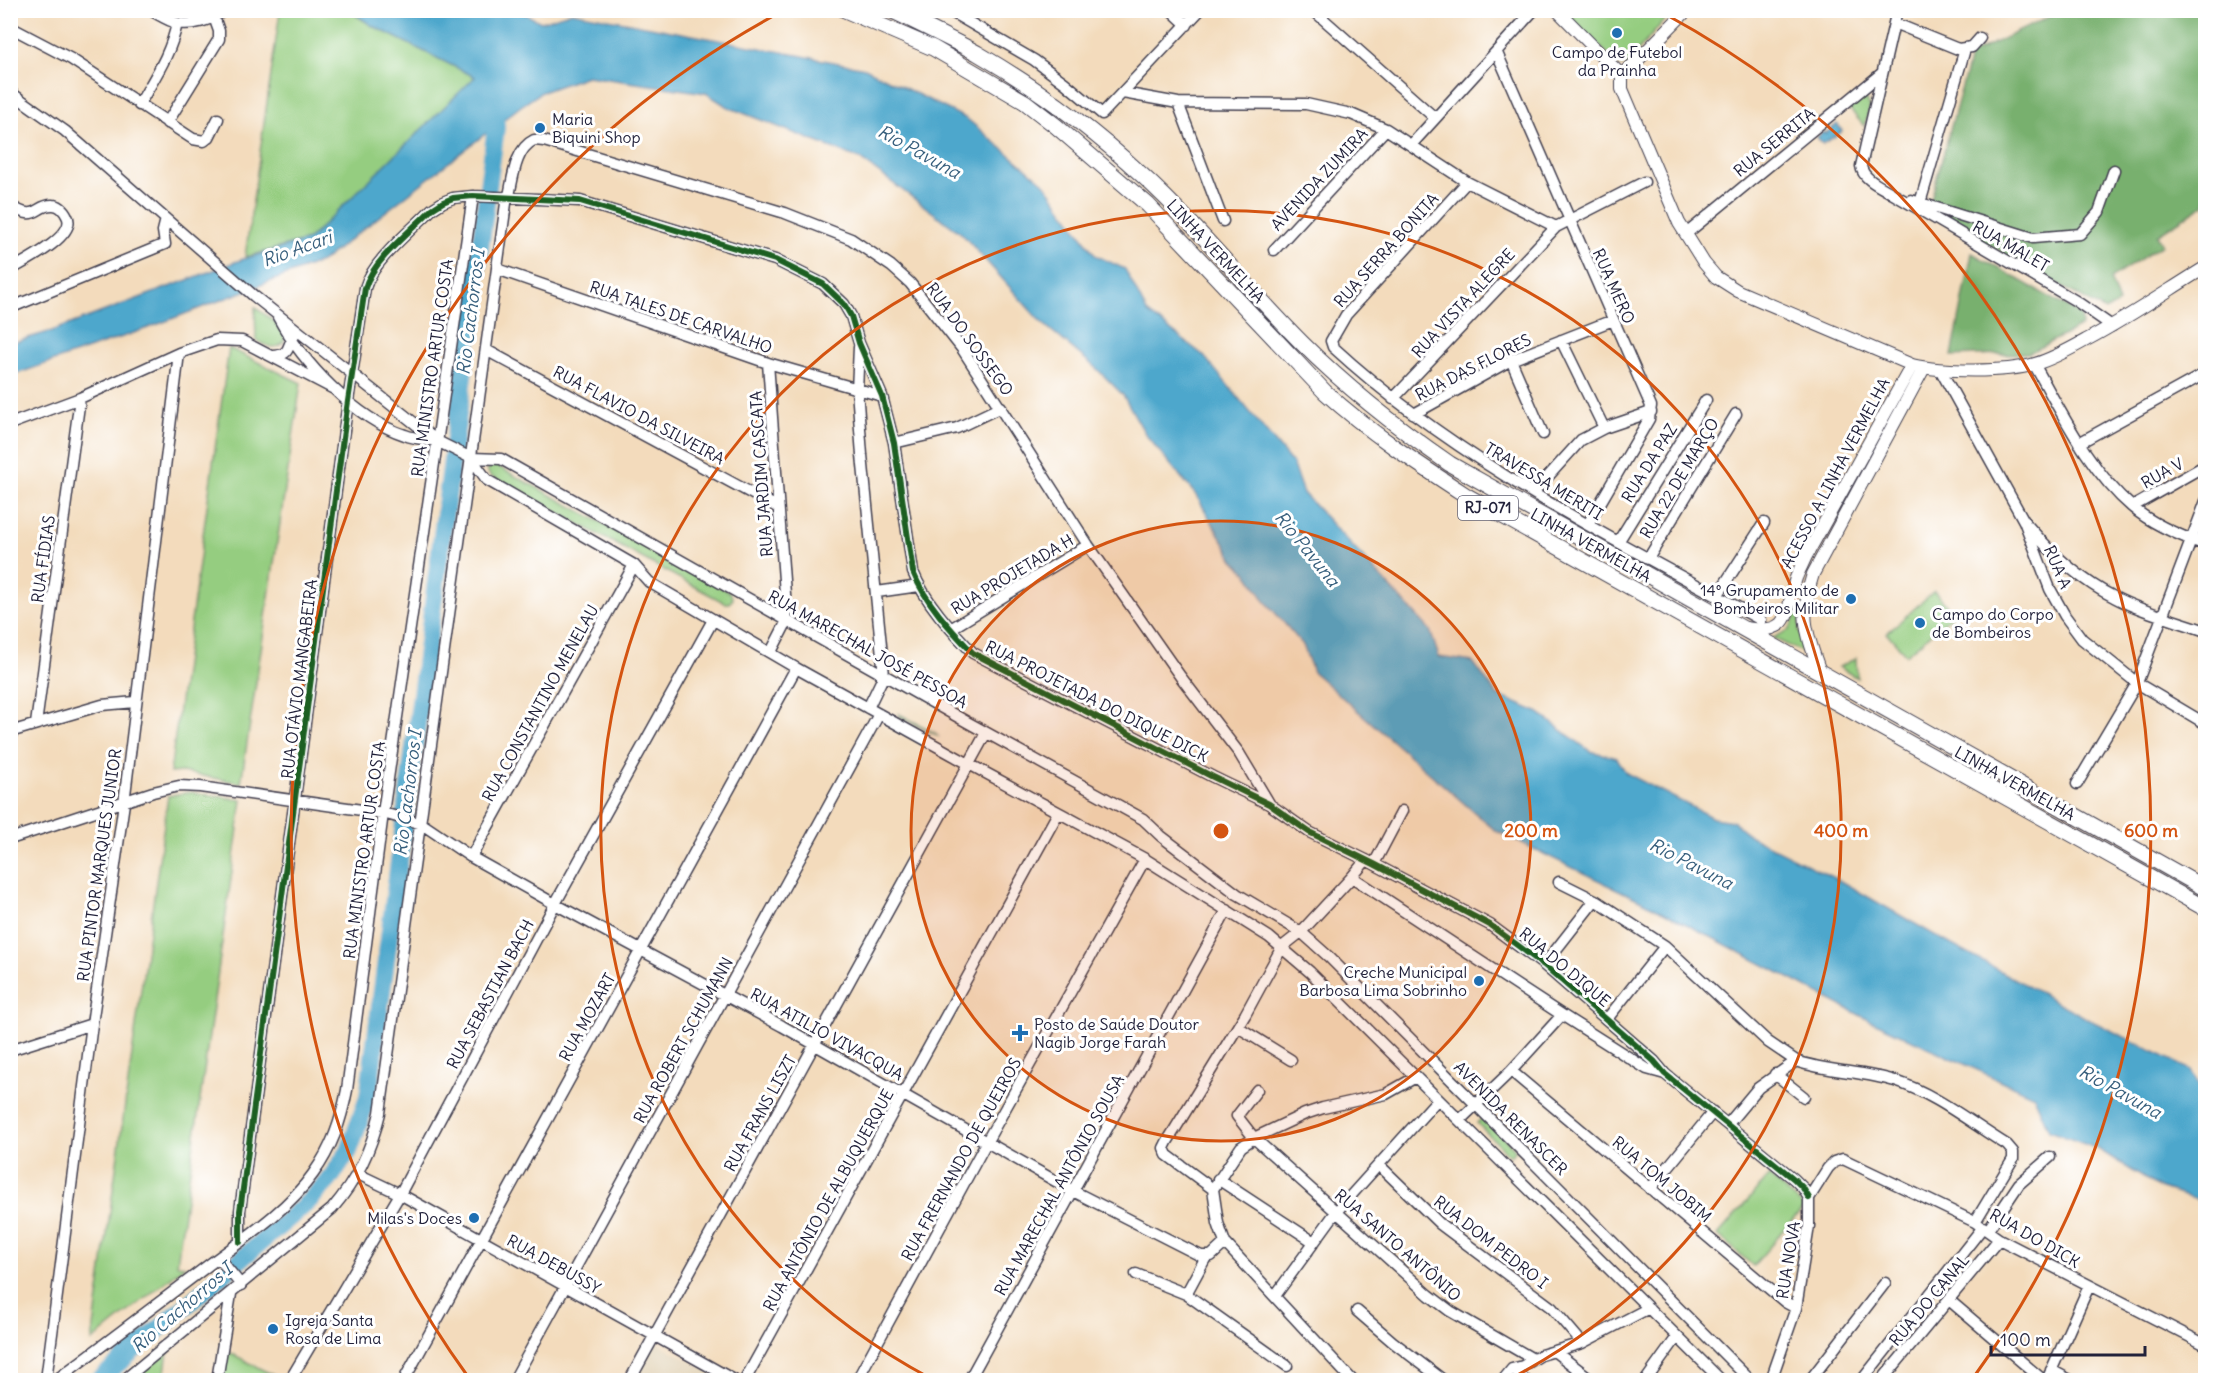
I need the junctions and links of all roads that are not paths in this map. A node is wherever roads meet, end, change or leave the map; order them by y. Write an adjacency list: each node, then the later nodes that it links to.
1 (150, 10): 16 (street)
2 (224, 10): 14 (street)
3 (845, 10): 146 (highway, LINHA VERMELHA / RJ-071)
4 (891, 10): 112 (highway, LINHA VERMELHA / RJ-071)
5 (948, 10): 15 (street)
6 (975, 10): 15 (street)
7 (1171, 10): 18 (street)
8 (1200, 10): 18 (street)
9 (1312, 10): 29 (street)
10 (1534, 10): 22 (street)
11 (1557, 10): 24 (main road)
12 (1686, 10): 24 (main road)
13 (1897, 10): 17 (street)
14 (214, 17): 16 (street); 31 (street)
15 (967, 20): 26 (street)
16 (177, 23): 28 (street)
17 (1894, 23): 21 (street); 23 (street)
18 (1187, 26): 26 (street)
19 (10, 27): 28 (street)
20 (1978, 40): 21 (street)
21 (1965, 49): 41 (street)
22 (1497, 53): 29 (street); 45 (street, RUA MERO)
23 (1882, 73): 37 (street); 47 (street, RUA SERRITA)
24 (1622, 75): 47 (main road)
25 (10, 92): 43 (street)
26 (1123, 93): 27 (street)
27 (1178, 103): 32 (street); 44 (street)
28 (139, 105): 31 (street)
29 (1435, 118): 33 (street)
30 (218, 119): 31 (street)
31 (167, 123)
32 (1386, 129): 33 (street); 48 (street, AVENIDA ZUMIRA)
33 (1411, 145): 35 (street)
34 (2114, 170): 41 (street)
35 (1467, 182): 46 (street); 59 (street, RUA SERRA BONITA)
36 (1644, 182): 45 (street)
37 (1893, 194): 41 (street); 55 (street, RUA MALET)
38 (495, 195): 39 (street, RUA OTÁVIO MANGABEIRA); 40 (street, RUA PROJETADA DO DIQUE DICK)
39 (476, 196): 70 (street, RUA OTÁVIO MANGABEIRA); 87 (street, RUA MINISTRO ARTUR COSTA)
40 (508, 196): 50 (street); 60 (street, RUA PROJETADA DO DIQUE DICK); 78 (street, RUA DO SOSSEGO)
41 (1920, 203)
42 (10, 205): 51 (street)
43 (166, 219): 52 (street); 53 (street)
44 (1223, 221)
45 (1569, 221): 46 (street); 54 (street, RUA MERO)
46 (1556, 227): 75 (street, RUA VISTA ALEGRE)
47 (1686, 234): 67 (main road)
48 (1274, 250)
49 (2205, 267): 55 (main road)
50 (497, 269): 61 (street); 65 (street, RUA TALES DE CARVALHO)
51 (10, 270)
52 (10, 308)
53 (276, 314): 56 (street, RUA MARECHAL JOSÉ PESSOA); 57 (street, RUA MARECHAL JOSÉ PESSOA)
54 (1613, 320): 58 (street, RUA DAS FLORES); 80 (street, RUA MERO)
55 (2112, 326): 66 (main road)
56 (301, 333): 57 (street); 70 (street, RUA MARECHAL JOSÉ PESSOA)
57 (291, 340): 63 (street); 71 (street, RUA MARECHAL JOSÉ PESSOA)
58 (1561, 340): 64 (street, RUA DAS FLORES); 85 (street)
59 (1331, 341): 75 (street, TRAVESSA MERITI)
60 (859, 343): 72 (street); 73 (street, RUA PROJETADA DO DIQUE DICK)
61 (486, 350): 90 (street); 94 (street, RUA FLAVIO DA SILVEIRA)
62 (178, 353): 63 (street); 74 (street); 120 (street, RUA PINTOR MARQUES JUNIOR)
63 (273, 357): 71 (street)
64 (1511, 360): 81 (street, RUA DAS FLORES); 86 (street)
65 (768, 363): 72 (street, RUA TALES DE CARVALHO); 94 (street, RUA JARDIM CASCATA)
66 (2034, 364): 68 (main road); 89 (street)
67 (1918, 366): 68 (main road); 112 (main road, ACESSO A LINHA VERMELHA); 117 (main road)
68 (1941, 370): 96 (street, RUA A)
69 (2205, 373): 89 (street)
70 (352, 374): 77 (street, RUA OTÁVIO MANGABEIRA); 87 (street, RUA MARECHAL JOSÉ PESSOA)
71 (334, 389): 77 (street, RUA MARECHAL JOSÉ PESSOA)
72 (857, 390): 73 (street, RUA TALES DE CARVALHO); 106 (street)
73 (882, 396): 88 (street, RUA PROJETADA DO DIQUE DICK)
74 (80, 398): 84 (street); 123 (street, RUA FÍDIAS)
75 (1393, 399): 81 (street, TRAVESSA MERITI)
76 (1706, 400): 100 (street, RUA DA PAZ)
77 (348, 401): 79 (street, RUA MARECHAL JOSÉ PESSOA); 83 (street, RUA OTÁVIO MANGABEIRA)
78 (1001, 407): 88 (street); 102 (street, RUA DO SOSSEGO)
79 (362, 411): 83 (street); 87 (street, RUA MARECHAL JOSÉ PESSOA)
80 (1651, 411): 85 (street); 98 (street)
81 (1414, 414): 92 (street, TRAVESSA MERITI)
82 (1736, 414): 103 (street, RUA 22 DE MARÇO)
83 (346, 419): 129 (street, RUA OTÁVIO MANGABEIRA)
84 (10, 424)
85 (1604, 429): 92 (street)
86 (1543, 434)
87 (442, 443): 90 (street, RUA MARECHAL JOSÉ PESSOA); 134 (street, RUA MINISTRO ARTUR COSTA)
88 (894, 443): 105 (street, RUA PROJETADA DO DIQUE DICK)
89 (2079, 443): 95 (street)
90 (467, 456): 104 (street, RUA MARECHAL JOSÉ PESSOA); 111 (street, RUA MARECHAL JOSÉ PESSOA); 135 (street)
91 (2205, 465): 95 (street, RUA V)
92 (1534, 492): 98 (street, TRAVESSA MERITI)
93 (2205, 501): 99 (street)
94 (777, 507): 111 (street, RUA JARDIM CASCATA)
95 (2132, 507): 99 (street)
96 (2024, 521): 108 (street); 119 (street, RUA A)
97 (1764, 523): 107 (street)
98 (1588, 524): 100 (street, TRAVESSA MERITI)
99 (2192, 540): 101 (street); 108 (street)
100 (1618, 542): 103 (street, TRAVESSA MERITI)
101 (2205, 544)
102 (1088, 545): 113 (street, RUA PROJETADA H); 131 (street, RUA DO SOSSEGO)
103 (1648, 559): 107 (street, TRAVESSA MERITI)
104 (634, 565): 109 (street, RUA MARECHAL JOSÉ PESSOA); 137 (street, RUA CONSTANTINO MENELAU)
105 (919, 586): 106 (street); 113 (street, RUA PROJETADA DO DIQUE DICK)
106 (876, 592): 118 (street)
107 (1717, 596): 110 (street, TRAVESSA MERITI)
108 (2163, 616): 114 (street); 119 (street)
109 (713, 620): 115 (street, RUA MARECHAL JOSÉ PESSOA); 145 (street, RUA SEBASTIAN BACH)
110 (1761, 620)
111 (787, 621): 115 (street); 118 (street, RUA MARECHAL JOSÉ PESSOA)
112 (1738, 626): 117 (highway, LINHA VERMELHA / RJ-071)
113 (952, 628): 131 (street, RUA PROJETADA DO DIQUE DICK)
114 (2205, 631)
115 (771, 652): 116 (street, RUA MARECHAL JOSÉ PESSOA)
116 (796, 668): 121 (street, RUA MARECHAL JOSÉ PESSOA); 151 (street, RUA MOZART)
117 (1820, 672): 142 (highway, LINHA VERMELHA / RJ-071)
118 (884, 675): 121 (street); 126 (street, RUA MARECHAL JOSÉ PESSOA)
119 (2137, 683): 124 (street, RUA A); 128 (street)
120 (135, 702): 123 (street); 130 (street, RUA PINTOR MARQUES JUNIOR)
121 (868, 708): 122 (street, RUA MARECHAL JOSÉ PESSOA)
122 (879, 714): 127 (street, RUA MARECHAL JOSÉ PESSOA); 153 (street, RUA ROBERT SCHUMANN)
123 (36, 724): 125 (street)
124 (2205, 724)
125 (10, 732)
126 (986, 733): 127 (street, RUA FRANS LISZT); 143 (street, RUA MARECHAL JOSÉ PESSOA)
127 (969, 764): 133 (street, RUA MARECHAL JOSÉ PESSOA); 159 (street, RUA FRANS LISZT)
128 (2078, 784)
129 (296, 802): 130 (street, RUA ATILIO VIVACQUA); 134 (street, RUA ATILIO VIVACQUA); 189 (street, RUA OTÁVIO MANGABEIRA)
130 (124, 803): 136 (street, RUA ATILIO VIVACQUA); 156 (street, RUA PINTOR MARQUES JUNIOR)
131 (1269, 804): 139 (street, RUA DO DIQUE)
132 (1402, 812): 139 (street)
133 (1058, 813): 138 (street, RUA MARECHAL JOSÉ PESSOA); 168 (street, RUA ANTÔNIO DE ALBUQUERQUE)
134 (387, 814): 135 (street, RUA ATILIO VIVACQUA); 189 (street, RUA MINISTRO ARTUR COSTA)
135 (418, 823): 137 (street, RUA ATILIO VIVACQUA); 179 (street)
136 (10, 839)
137 (471, 856): 145 (street, RUA ATILIO VIVACQUA)
138 (1145, 859): 147 (street, RUA MARECHAL JOSÉ PESSOA); 176 (street, RUA FRERNANDO DE QUEIROS)
139 (1370, 862): 140 (street); 152 (street, RUA DO DIQUE)
140 (1352, 877): 148 (street); 154 (street, RUA DO DIQUE)
141 (1559, 882): 144 (street)
142 (2205, 889)
143 (1237, 894): 148 (street, AVENIDA RENASCER)
144 (1595, 900): 149 (street); 152 (street)
145 (555, 904): 151 (street, RUA ATILIO VIVACQUA); 183 (street, RUA SEBASTIAN BACH)
146 (2205, 909)
147 (1227, 910): 150 (street); 182 (street, RUA MARECHAL ANTÔNIO SOUSA)
148 (1301, 932): 150 (street); 171 (street, AVENIDA RENASCER)
149 (1665, 946): 155 (street); 162 (street)
150 (1282, 947): 157 (street); 166 (street)
151 (641, 950): 153 (street, RUA ATILIO VIVACQUA); 188 (street, RUA MOZART)
152 (1544, 965): 155 (street, RUA DO DIQUE)
153 (725, 995): 159 (street, RUA ATILIO VIVACQUA); 198 (street, RUA ROBERT SCHUMANN)
154 (1562, 1016): 158 (street, RUA DO DIQUE); 163 (street)
155 (1605, 1017): 158 (street); 164 (street, RUA DO DIQUE)
156 (92, 1024): 160 (street); 215 (street, RUA PINTOR MARQUES JUNIOR)
157 (1238, 1027): 161 (street); 180 (street)
158 (1588, 1032): 164 (street, RUA DO DIQUE)
159 (814, 1044): 168 (street, RUA ATILIO VIVACQUA); 206 (street, RUA FRANS LISZT)
160 (10, 1050)
161 (1291, 1060)
162 (1796, 1061): 165 (street); 186 (street)
163 (1511, 1071): 171 (street); 181 (street, RUA TOM JOBIM)
164 (1665, 1074): 172 (street, RUA DO DIQUE)
165 (1775, 1074): 169 (street); 174 (street)
166 (1416, 1077): 170 (street); 175 (street)
167 (1257, 1090): 175 (street, RUA SANTO ANTÔNIO)
168 (903, 1094): 176 (street, RUA ATILIO VIVACQUA); 224 (street, RUA ANTÔNIO DE ALBUQUERQUE)
169 (1804, 1097)
170 (1438, 1099): 173 (street); 178 (street)
171 (1476, 1104): 173 (street); 234 (street, AVENIDA RENASCER)
172 (1713, 1112): 174 (street, RUA DO DIQUE); 181 (street)
173 (1460, 1120): 203 (street)
174 (1728, 1124): 184 (street, RUA DO DIQUE)
175 (1254, 1138): 180 (street); 185 (street, RUA SANTO ANTÔNIO)
176 (987, 1141): 182 (street, RUA ATILIO VIVACQUA); 225 (street, RUA FRERNANDO DE QUEIROS)
177 (2050, 1157): 186 (street)
178 (1380, 1166): 185 (street); 208 (street, RUA DOM PEDRO I)
179 (358, 1174): 183 (street, RUA DEBUSSY); 195 (street)
180 (1215, 1184): 190 (street); 191 (street)
181 (1650, 1189): 204 (street, RUA TOM JOBIM)
182 (1073, 1191): 192 (street, RUA ATILIO VIVACQUA); 226 (street, RUA MARECHAL ANTÔNIO SOUSA)
183 (400, 1194): 188 (street, RUA DEBUSSY); 219 (street, RUA SEBASTIAN BACH)
184 (1809, 1198): 186 (street, RUA DO DICK); 204 (street, RUA NOVA)
185 (1336, 1212): 190 (street); 211 (street, RUA SANTO ANTÔNIO)
186 (1982, 1226): 187 (street, RUA DO DICK); 237 (street)
187 (2000, 1239): 197 (street, RUA DO DICK); 202 (street, RUA DO CANAL)
188 (482, 1240): 198 (street, RUA DEBUSSY); 220 (street, RUA MOZART)
189 (240, 1242): 193 (street, RUA MINISTRO ARTUR COSTA)
190 (1314, 1242): 201 (street)
191 (1226, 1244): 192 (street); 201 (street)
192 (1206, 1257): 200 (street)
193 (222, 1261): 195 (street); 216 (street, RUA MINISTRO ARTUR COSTA)
194 (1137, 1274): 200 (street)
195 (239, 1282): 199 (street)
196 (1885, 1283): 236 (street)
197 (2089, 1286): 209 (street, RUA DO DICK); 214 (street)
198 (565, 1288): 206 (street, RUA DEBUSSY); 221 (street, RUA ROBERT SCHUMANN)
199 (231, 1294): 217 (street); 218 (street)
200 (1186, 1294): 212 (street)
201 (1275, 1296): 227 (street)
202 (1949, 1300): 238 (street, RUA DO CANAL); 239 (street)
203 (1649, 1308): 207 (street); 208 (street)
204 (1796, 1308): 235 (street, RUA NOVA)
205 (1357, 1311): 228 (street)
206 (654, 1336): 222 (street, RUA FRANS LISZT); 223 (street, RUA DEBUSSY)
207 (1677, 1336): 232 (street); 233 (street)
208 (1582, 1343): 210 (street)
209 (2205, 1345)
210 (1554, 1351): 211 (street); 231 (street)
211 (1533, 1359): 213 (street)
212 (1287, 1366)
213 (1512, 1369): 229 (street); 230 (street)
214 (2049, 1375): 240 (street)
215 (46, 1380)
216 (56, 1380)
217 (124, 1380)
218 (217, 1380)
219 (290, 1380)
220 (404, 1380)
221 (514, 1380)
222 (630, 1380)
223 (734, 1380)
224 (745, 1380)
225 (857, 1380)
226 (969, 1380)
227 (1352, 1380)
228 (1443, 1380)
229 (1503, 1380)
230 (1526, 1380)
231 (1592, 1380)
232 (1646, 1380)
233 (1721, 1380)
234 (1750, 1380)
235 (1771, 1380)
236 (1810, 1380)
237 (1862, 1380)
238 (1882, 1380)
239 (2043, 1380)
240 (2070, 1380)

